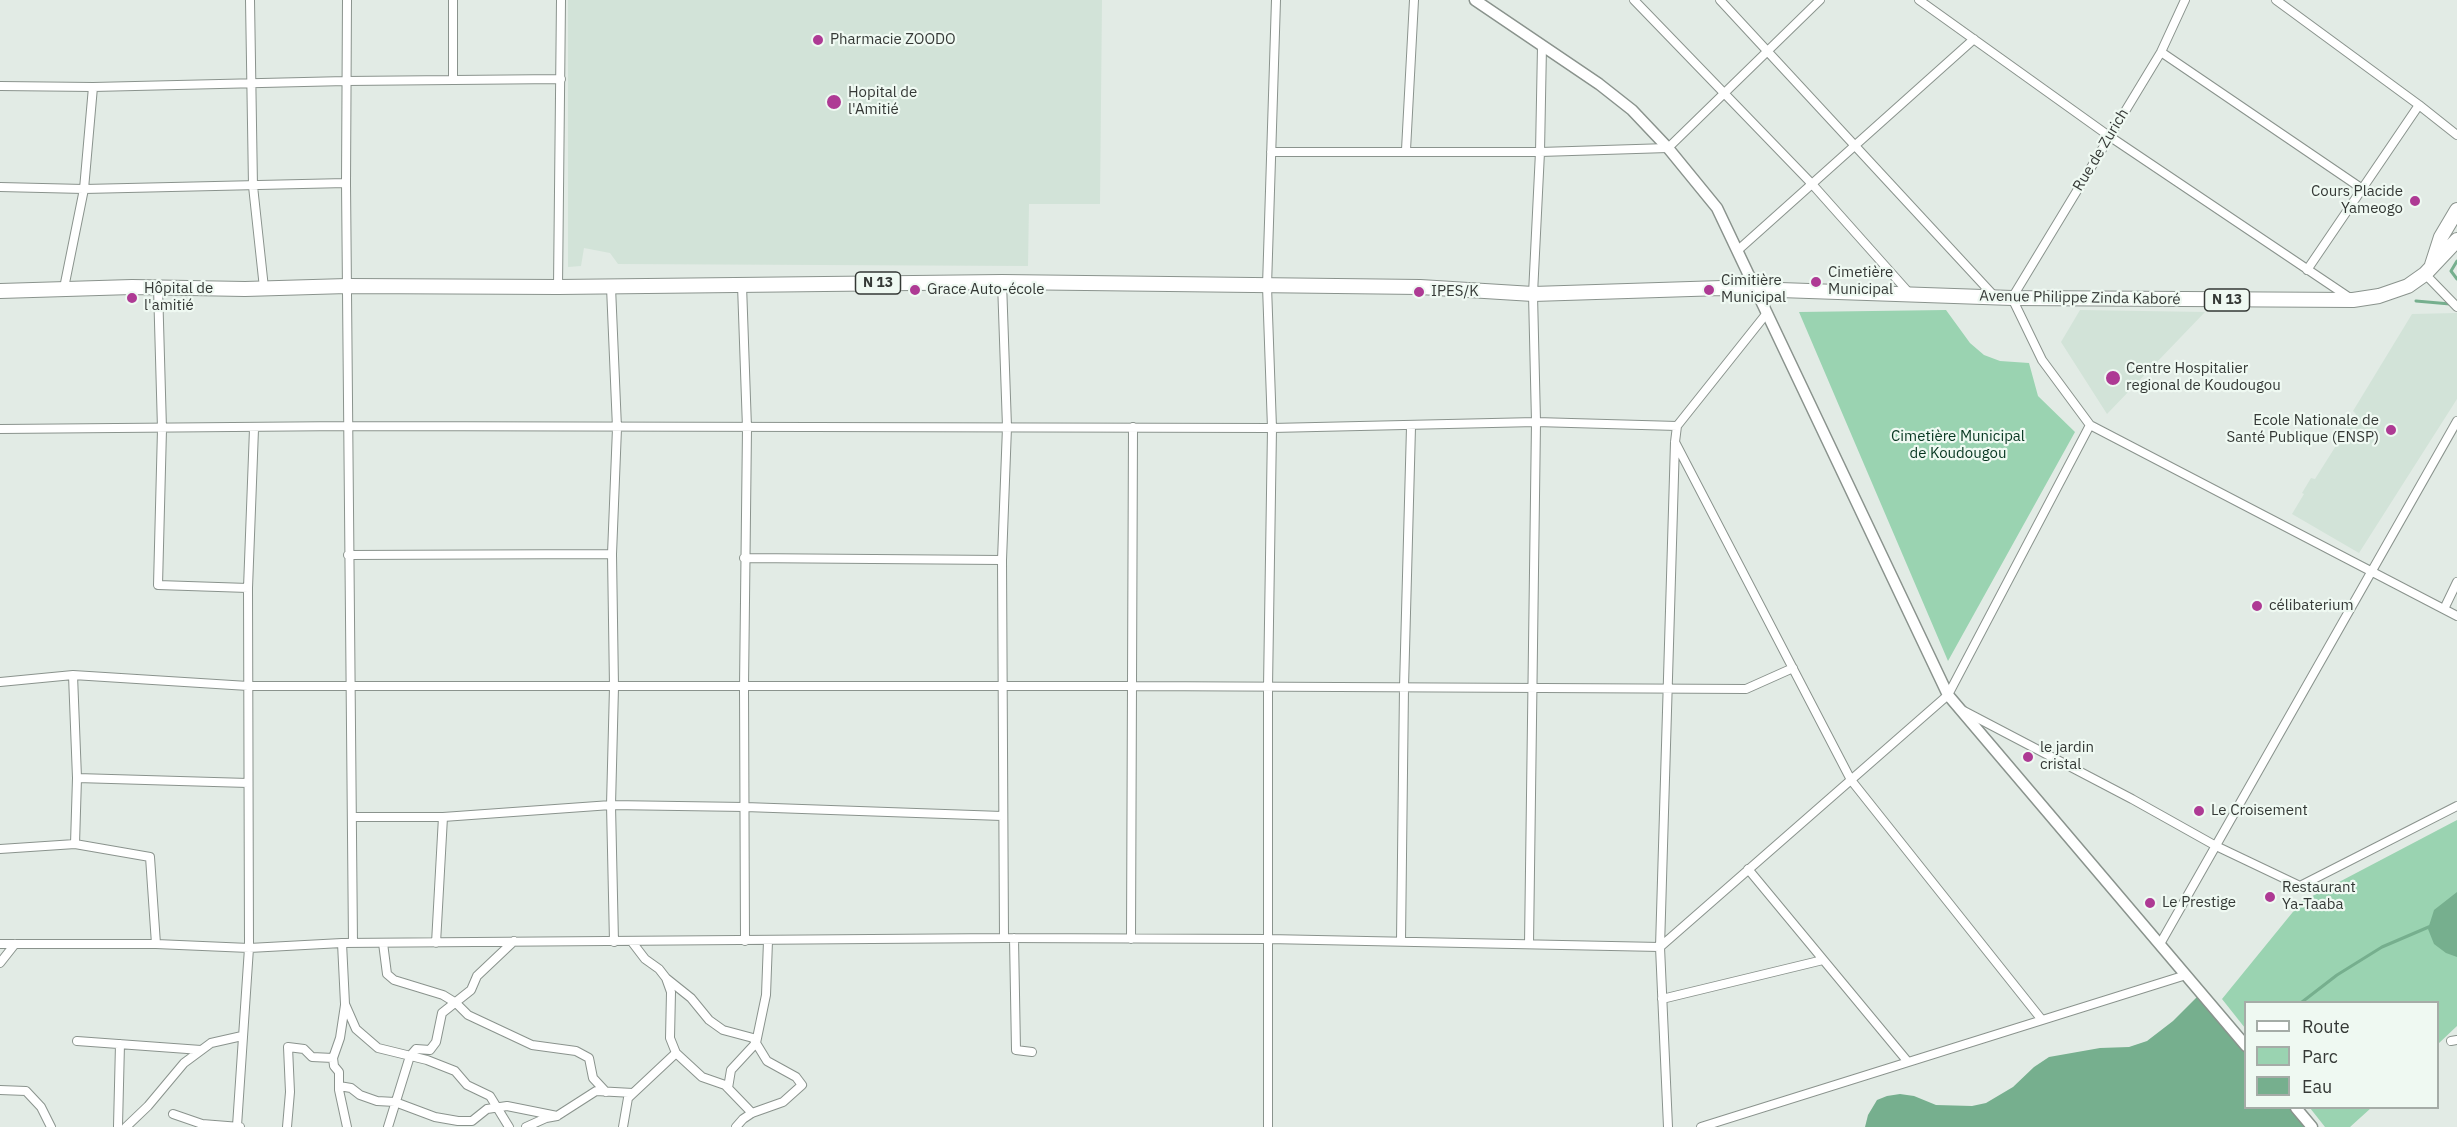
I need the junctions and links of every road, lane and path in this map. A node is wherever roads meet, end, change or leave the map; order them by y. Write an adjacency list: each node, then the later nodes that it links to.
1 (250, 0): 21 (street)
2 (347, 0): 20 (street)
3 (453, 0): 19 (street)
4 (561, 0): 18 (street)
5 (1276, 0): 31 (street)
6 (1414, 0): 30 (street)
7 (1634, 0): 24 (street)
8 (1720, 0): 16 (street)
9 (1820, 0): 16 (street)
10 (1919, 0): 14 (street)
11 (2185, 0): 17 (street, Rue de Zurich)
12 (2276, 0): 25 (street)
13 (1480, 2): 15 (street)
14 (1974, 39): 27 (street); 28 (street)
15 (1542, 46): 29 (street); 32 (street)
16 (1767, 51): 24 (street); 28 (street)
17 (2161, 52): 27 (street, Rue de Zurich); 37 (street)
18 (561, 79): 19 (street); 50 (street)
19 (453, 80): 20 (street)
20 (346, 81): 21 (street); 33 (street)
21 (251, 83): 23 (street); 35 (street)
22 (0, 86): 23 (street)
23 (93, 87): 38 (street)
24 (1723, 94): 29 (street); 34 (street)
25 (2419, 105): 26 (street); 37 (street)
26 (2457, 135)
27 (2109, 136): 42 (street); 58 (street, Rue de Zurich)
28 (1855, 145): 34 (street); 57 (street)
29 (1668, 148): 32 (street); 41 (street)
30 (1406, 150): 31 (street); 32 (street)
31 (1272, 152): 48 (street)
32 (1540, 152): 55 (street)
33 (346, 183): 35 (street); 46 (street)
34 (1812, 184): 41 (street); 56 (street)
35 (253, 186): 38 (street); 52 (street)
36 (0, 187): 38 (street)
37 (2361, 188): 42 (street)
38 (84, 189): 51 (street)
39 (2457, 210): 43 (main road)
40 (2457, 240): 43 (main road, Avenue Philippe Zinda Kaboré / N 13)
41 (1737, 251): 53 (street)
42 (2307, 270): 59 (street)
43 (2428, 270): 59 (main road, Avenue Philippe Zinda Kaboré / N 13); 60 (street)
44 (1002, 282): 45 (main road, N 13); 48 (main road, N 13); 67 (street)
45 (742, 285): 47 (main road, N 13); 71 (street)
46 (346, 286): 50 (main road, N 13); 52 (main road, N 13); 65 (street)
47 (611, 286): 50 (main road, N 13); 70 (street)
48 (1267, 286): 55 (main road, N 13); 72 (street)
49 (158, 287): 51 (main road, N 13); 52 (main road, N 13); 74 (street)
50 (558, 287)
51 (64, 288): 54 (main road, N 13)
52 (264, 288)
53 (1755, 289): 55 (main road, N 13); 56 (main road, Avenue Philippe Zinda Kaboré / N 13); 61 (street)
54 (0, 291)
55 (1533, 294): 63 (street)
56 (1910, 294): 57 (main road, Avenue Philippe Zinda Kaboré / N 13)
57 (1995, 297): 58 (main road, Avenue Philippe Zinda Kaboré / N 13)
58 (2012, 298): 59 (main road, Avenue Philippe Zinda Kaboré / N 13); 64 (street)
59 (2353, 300)
60 (2457, 307)
61 (1767, 314): 66 (street); 99 (street)
62 (2457, 421): 81 (street)
63 (1536, 422): 66 (street); 69 (street); 97 (street)
64 (2090, 425): 81 (street); 99 (street)
65 (349, 426): 70 (street); 75 (street); 78 (street)
66 (1677, 426): 76 (street)
67 (1007, 427): 68 (street); 71 (street); 80 (street)
68 (1133, 427): 72 (street); 91 (street)
69 (1411, 427): 72 (street); 96 (street)
70 (616, 428): 71 (street); 77 (street)
71 (747, 428): 79 (street)
72 (1272, 428): 95 (street)
73 (0, 429): 74 (street)
74 (162, 429): 75 (street); 83 (street)
75 (254, 429): 83 (street)
76 (1675, 442): 86 (street); 98 (street)
77 (612, 554): 78 (street); 92 (street)
78 (348, 555): 90 (street)
79 (744, 558): 80 (street); 93 (street)
80 (1002, 560): 94 (street)
81 (2372, 572): 84 (street); 111 (street)
82 (2457, 582): 84 (street)
83 (248, 588): 89 (street)
84 (2444, 609): 85 (street)
85 (2457, 616)
86 (1793, 668): 98 (street); 102 (street)
87 (74, 675): 88 (street); 89 (street); 101 (street)
88 (0, 682)
89 (248, 686): 90 (street); 103 (street)
90 (350, 686): 92 (street); 108 (street)
91 (1134, 686): 94 (street); 95 (street); 116 (street)
92 (614, 687): 93 (street); 104 (street)
93 (744, 687): 94 (street); 106 (street)
94 (1002, 687): 107 (street)
95 (1268, 687): 96 (street); 117 (street)
96 (1404, 687): 97 (street); 120 (street)
97 (1533, 687): 98 (street); 130 (street)
98 (1667, 688): 133 (street)
99 (1948, 695): 100 (street); 102 (street)
100 (1959, 708): 111 (street); 131 (street)
101 (77, 778): 103 (street); 110 (street)
102 (1851, 780): 113 (street); 142 (street)
103 (248, 783): 134 (street)
104 (611, 805): 106 (street); 109 (street); 122 (street)
105 (2457, 806): 111 (street)
106 (745, 807): 107 (street); 118 (street)
107 (1002, 816): 114 (street)
108 (352, 817): 109 (street); 125 (street)
109 (443, 817): 127 (street)
110 (75, 844): 112 (street); 129 (street)
111 (2216, 846): 131 (street)
112 (0, 849)
113 (1748, 869): 133 (street); 135 (street)
114 (1004, 938): 115 (street); 119 (street)
115 (1014, 938): 116 (street); 149 (street)
116 (1131, 939): 117 (street)
117 (1268, 939): 120 (street); 177 (street)
118 (745, 941): 119 (street); 123 (street)
119 (768, 941): 145 (street)
120 (1401, 941): 130 (street)
121 (514, 942): 122 (street); 127 (street); 140 (street)
122 (614, 942): 123 (street)
123 (632, 942): 138 (street)
124 (342, 943): 125 (street); 134 (street); 141 (street)
125 (353, 943): 126 (street)
126 (383, 943): 127 (street); 140 (street)
127 (436, 943)
128 (15, 944): 129 (street); 132 (street); 136 (street)
129 (156, 944): 134 (street)
130 (1529, 944): 133 (street)
131 (2160, 944): 137 (street)
132 (0, 945)
133 (1660, 947): 139 (street)
134 (249, 948): 143 (street)
135 (1823, 960): 139 (street); 153 (street)
136 (0, 963)
137 (2186, 975): 142 (street); 147 (street)
138 (666, 978): 145 (street); 150 (street)
139 (1662, 999): 178 (street)
140 (456, 1003): 151 (street); 157 (street)
141 (345, 1004): 151 (street); 152 (street)
142 (2042, 1020): 153 (street)
143 (242, 1036): 148 (street); 167 (street)
144 (77, 1041): 146 (street)
145 (756, 1043): 155 (street); 162 (street)
146 (120, 1044): 148 (street); 169 (street)
147 (2244, 1044)
148 (201, 1050): 166 (street)
149 (1032, 1052)
150 (676, 1053): 155 (street); 158 (street)
151 (410, 1056): 159 (street); 160 (street)
152 (333, 1058): 154 (street); 170 (street)
153 (1908, 1062): 179 (street)
154 (339, 1086): 159 (street); 171 (street)
155 (728, 1088): 162 (street)
156 (0, 1090): 168 (street)
157 (606, 1092): 158 (street); 164 (street)
158 (633, 1093): 175 (street)
159 (395, 1102): 165 (street); 172 (street)
160 (495, 1107): 164 (street); 165 (street); 173 (street)
161 (2298, 1109): 180 (street)
162 (752, 1113): 176 (street)
163 (173, 1114): 167 (street)
164 (557, 1116): 174 (street)
165 (448, 1123)
166 (128, 1125): 169 (street)
167 (238, 1126)
168 (51, 1127)
169 (116, 1127)
170 (287, 1127)
171 (347, 1127)
172 (388, 1127)
173 (509, 1127)
174 (526, 1127)
175 (623, 1127)
176 (736, 1127)
177 (1268, 1127)
178 (1668, 1127)
179 (1701, 1127)
180 (2312, 1127)

